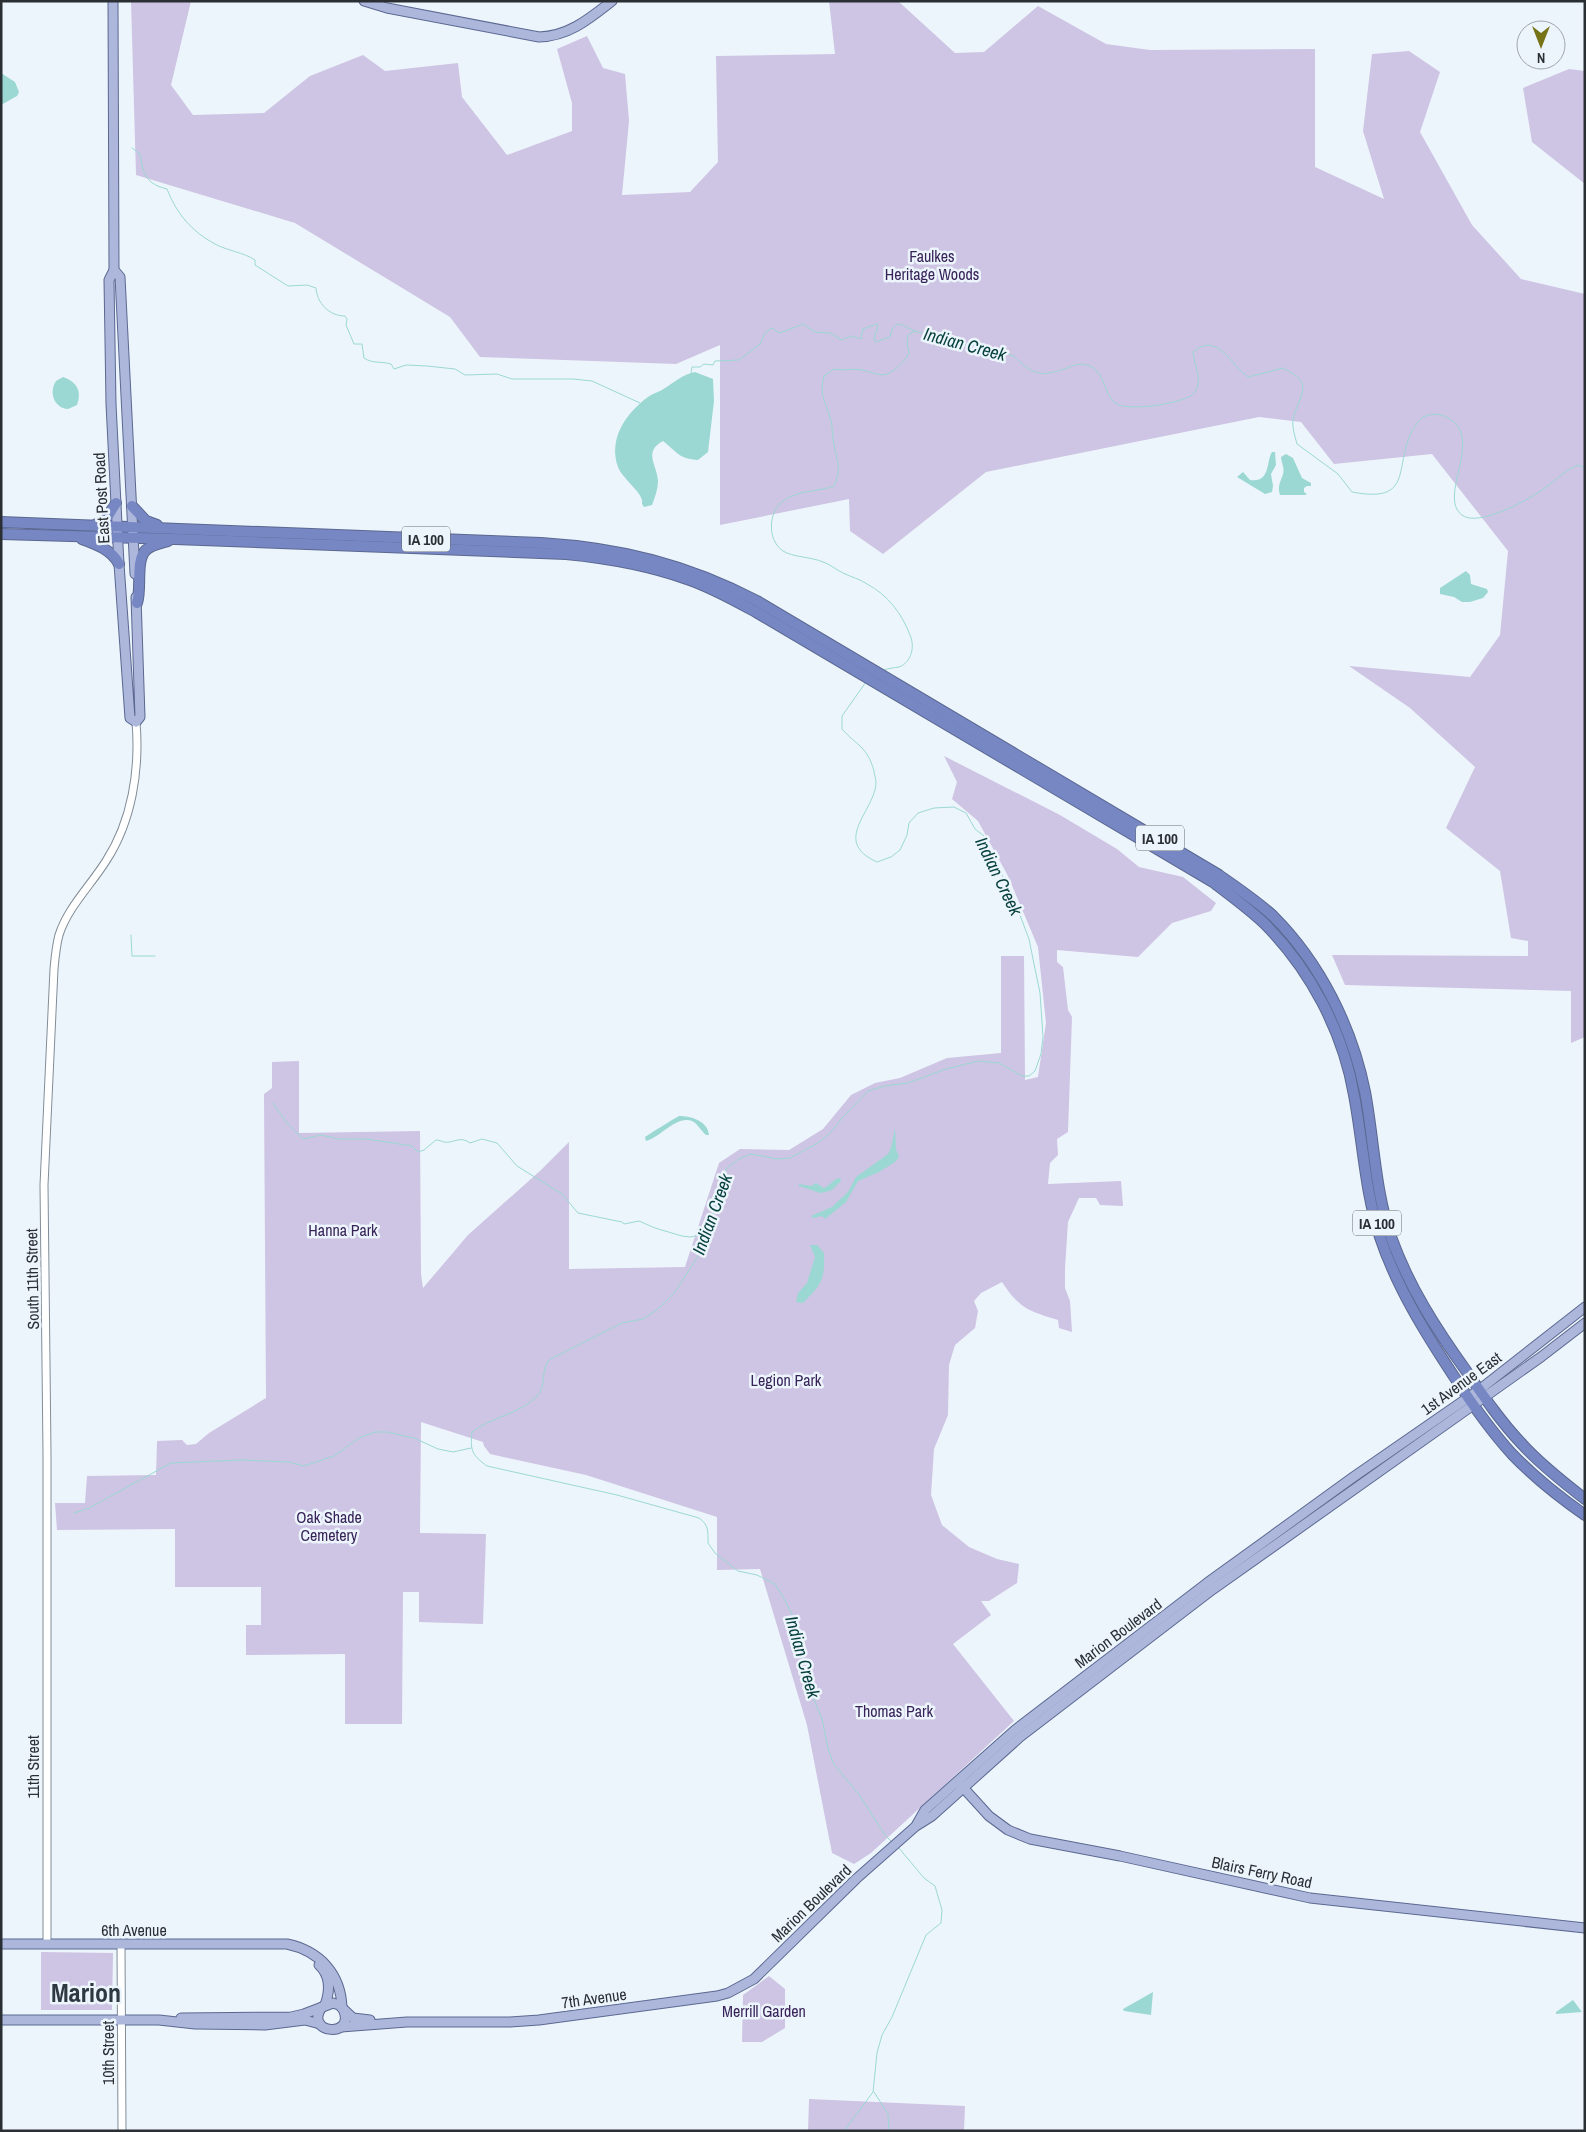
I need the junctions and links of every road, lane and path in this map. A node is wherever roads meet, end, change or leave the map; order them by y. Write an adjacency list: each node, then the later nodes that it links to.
1 (113, 1): 4 (main road, East Post Road)
2 (364, 1): 3 (main road)
3 (612, 1)
4 (114, 270): 5 (main road, East Post Road); 6 (main road, East Post Road)
5 (116, 503): 8 (highway); 9 (main road, East Post Road)
6 (132, 506): 10 (main road, East Post Road); 11 (highway)
7 (1, 522): 8 (highway, IA 100)
8 (92, 525): 9 (highway, IA 100)
9 (118, 526): 10 (highway, IA 100); 14 (main road, East Post Road)
10 (133, 527): 11 (highway, IA 100); 15 (main road, East Post Road)
11 (163, 528): 19 (highway, IA 100)
12 (1, 534): 13 (highway, IA 100)
13 (77, 536): 14 (highway, IA 100); 17 (highway)
14 (118, 538): 15 (highway, IA 100); 17 (main road, East Post Road)
15 (134, 538): 16 (highway, IA 100); 18 (main road, East Post Road)
16 (174, 539): 18 (highway); 19 (highway, IA 100)
17 (119, 564): 21 (main road, East Post Road)
18 (137, 603): 21 (main road, East Post Road)
19 (828, 648): 20 (highway, IA 100)
20 (926, 706): 25 (highway, IA 100); 26 (highway, IA 100)
21 (136, 722): 22 (street, East Post Road)
22 (54, 969): 30 (street, South 11th Street)
23 (1585, 1307): 25 (main road, 1st Avenue East)
24 (1585, 1323): 25 (main road, 1st Avenue East)
25 (1482, 1393): 26 (main road, 1st Avenue East); 28 (highway, IA 100)
26 (1470, 1401): 27 (main road, 1st Avenue East); 29 (highway, IA 100)
27 (1354, 1482): 31 (main road, Marion Boulevard)
28 (1585, 1498)
29 (1585, 1515)
30 (47, 1590): 34 (street, 11th Street)
31 (960, 1784): 32 (main road, Blairs Ferry Road); 37 (main road, Marion Boulevard)
32 (1585, 1928)
33 (1, 1944): 34 (main road, 6th Avenue)
34 (47, 1944): 35 (main road, 6th Avenue)
35 (121, 1944): 36 (main road, 6th Avenue); 41 (street, 10th Street)
36 (317, 1960): 38 (main road); 39 (main road)
37 (773, 1961): 43 (main road, 7th Avenue)
38 (323, 2006): 39 (main road); 42 (main road); 44 (main road)
39 (343, 2007): 43 (main road); 45 (main road)
40 (1, 2020): 41 (main road)
41 (121, 2020): 42 (main road); 46 (street, 10th Street)
42 (160, 2020): 44 (main road)
43 (368, 2022): 45 (main road, 7th Avenue)
44 (320, 2024): 45 (main road)
45 (341, 2028)
46 (122, 2131)

